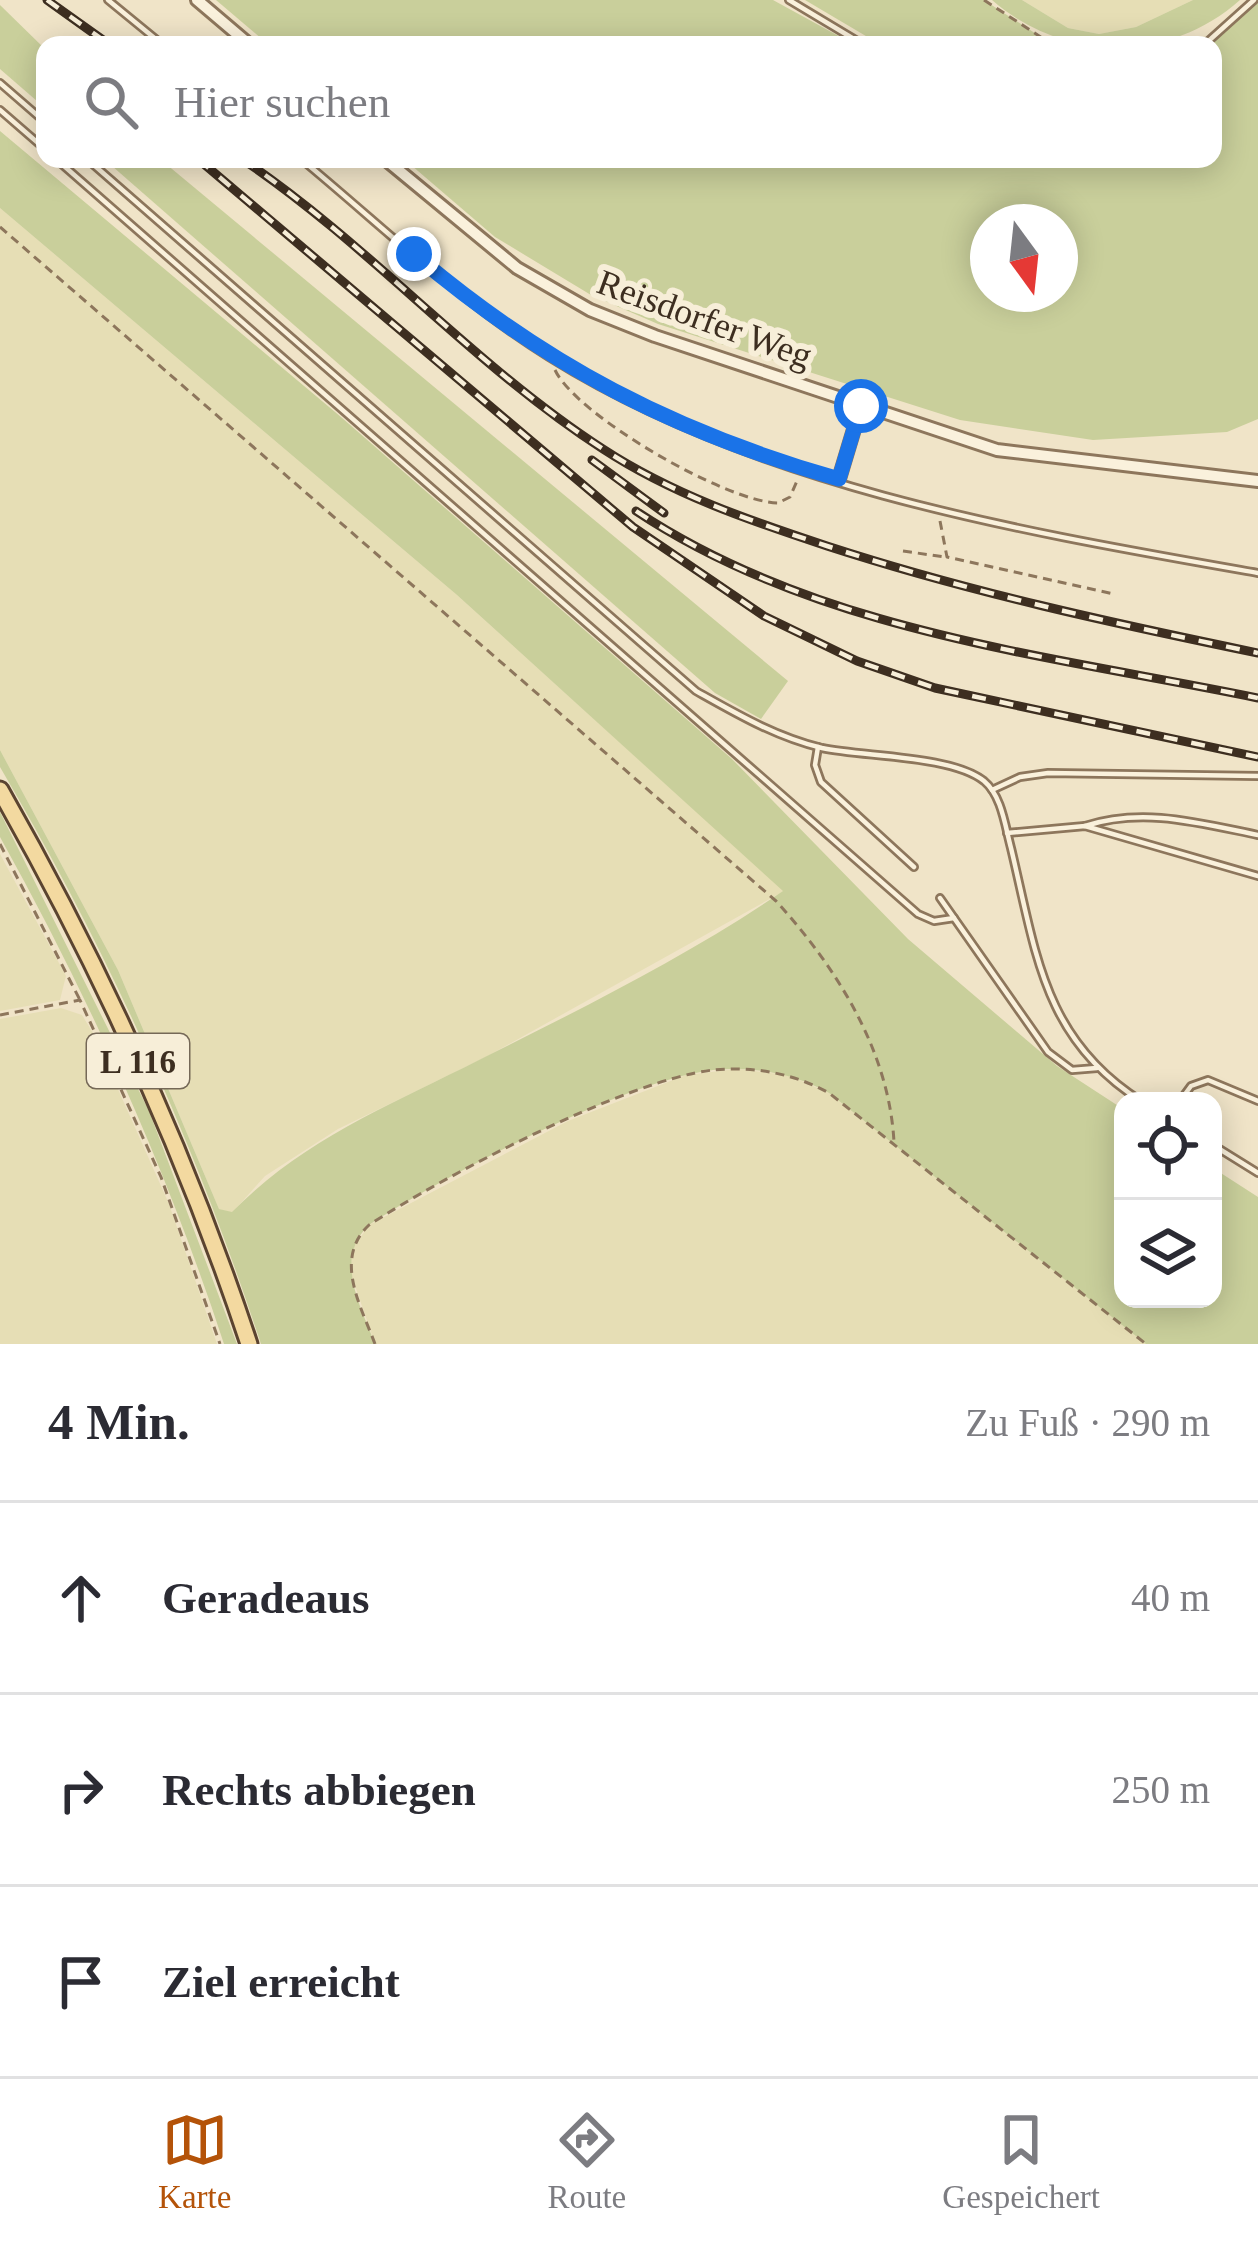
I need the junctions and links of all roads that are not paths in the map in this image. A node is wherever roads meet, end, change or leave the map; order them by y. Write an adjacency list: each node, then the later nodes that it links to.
1 (108, 0): 5 (lane)
2 (197, 0): 6 (street)
3 (789, 0): 7 (lane)
4 (1254, 0): 8 (lane)
5 (152, 36)
6 (239, 36)
7 (849, 36)
8 (1211, 36)
9 (0, 83): 11 (lane)
10 (0, 110): 12 (lane)
11 (36, 114)
12 (36, 141)
13 (66, 168): 31 (lane)
14 (97, 168): 21 (lane)
15 (312, 168): 18 (lane)
16 (396, 168): 17 (street, Reisdorfer Weg)
17 (861, 406): 18 (street); 19 (street, Reisdorfer Weg)
18 (839, 479): 20 (lane)
19 (1258, 481)
20 (1258, 573)
21 (818, 747): 24 (lane); 28 (lane)
22 (1258, 776): 24 (lane)
23 (0, 790): 38 (main road, L 116)
24 (992, 790): 26 (lane)
25 (1084, 826): 26 (lane); 27 (lane); 29 (lane)
26 (1007, 832): 32 (lane)
27 (1258, 835)
28 (914, 867)
29 (1258, 876)
30 (940, 898): 31 (lane)
31 (954, 918): 32 (lane)
32 (1097, 1068): 33 (lane)
33 (1129, 1092)
34 (1187, 1092): 35 (lane)
35 (1258, 1102)
36 (1222, 1151): 37 (lane)
37 (1258, 1173)
38 (249, 1344)

